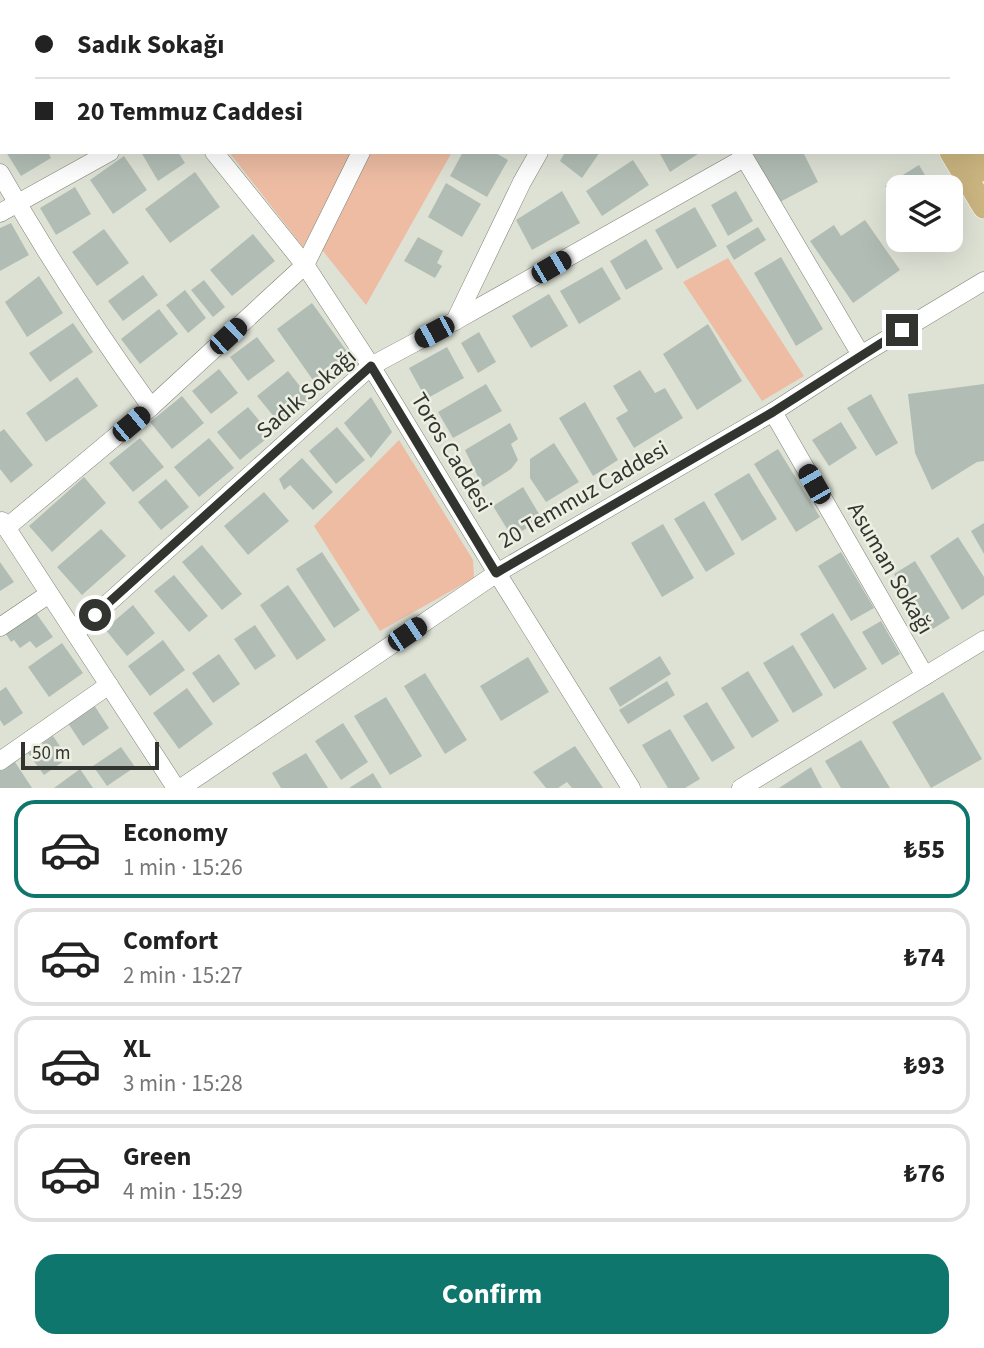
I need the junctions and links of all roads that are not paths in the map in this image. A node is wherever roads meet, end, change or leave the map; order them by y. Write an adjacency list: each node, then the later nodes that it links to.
1 (106, 154): 10 (street)
2 (216, 154): 13 (street, Toros Caddesi)
3 (360, 154): 13 (street)
4 (538, 154): 15 (street)
5 (952, 154): 11 (main road)
6 (973, 154): 8 (main road)
7 (743, 155): 15 (street, Sadık Sokağı); 16 (street)
8 (984, 170)
9 (0, 173): 10 (street)
10 (18, 204): 12 (street); 18 (street)
11 (984, 207)
12 (0, 213)
13 (305, 265): 17 (street, Toros Caddesi); 18 (street)
14 (984, 281): 16 (street, 20 Temmuz Caddesi)
15 (455, 321): 17 (street, Sadık Sokağı)
16 (860, 355): 19 (street, 20 Temmuz Caddesi)
17 (371, 366): 21 (street, Toros Caddesi); 24 (street, Sadık Sokağı)
18 (151, 407): 20 (street)
19 (773, 412): 21 (street, 20 Temmuz Caddesi); 26 (street, Asuman Sokağı)
20 (3, 523): 22 (street)
21 (496, 573): 30 (street, 20 Temmuz Caddesi); 31 (street, Toros Caddesi)
22 (50, 594): 23 (street); 24 (street)
23 (0, 627)
24 (75, 633): 27 (street)
25 (984, 640): 26 (street)
26 (925, 676): 32 (street)
27 (109, 685): 28 (street); 29 (street)
28 (0, 761)
29 (176, 788)
30 (181, 788)
31 (631, 788)
32 (741, 788)

